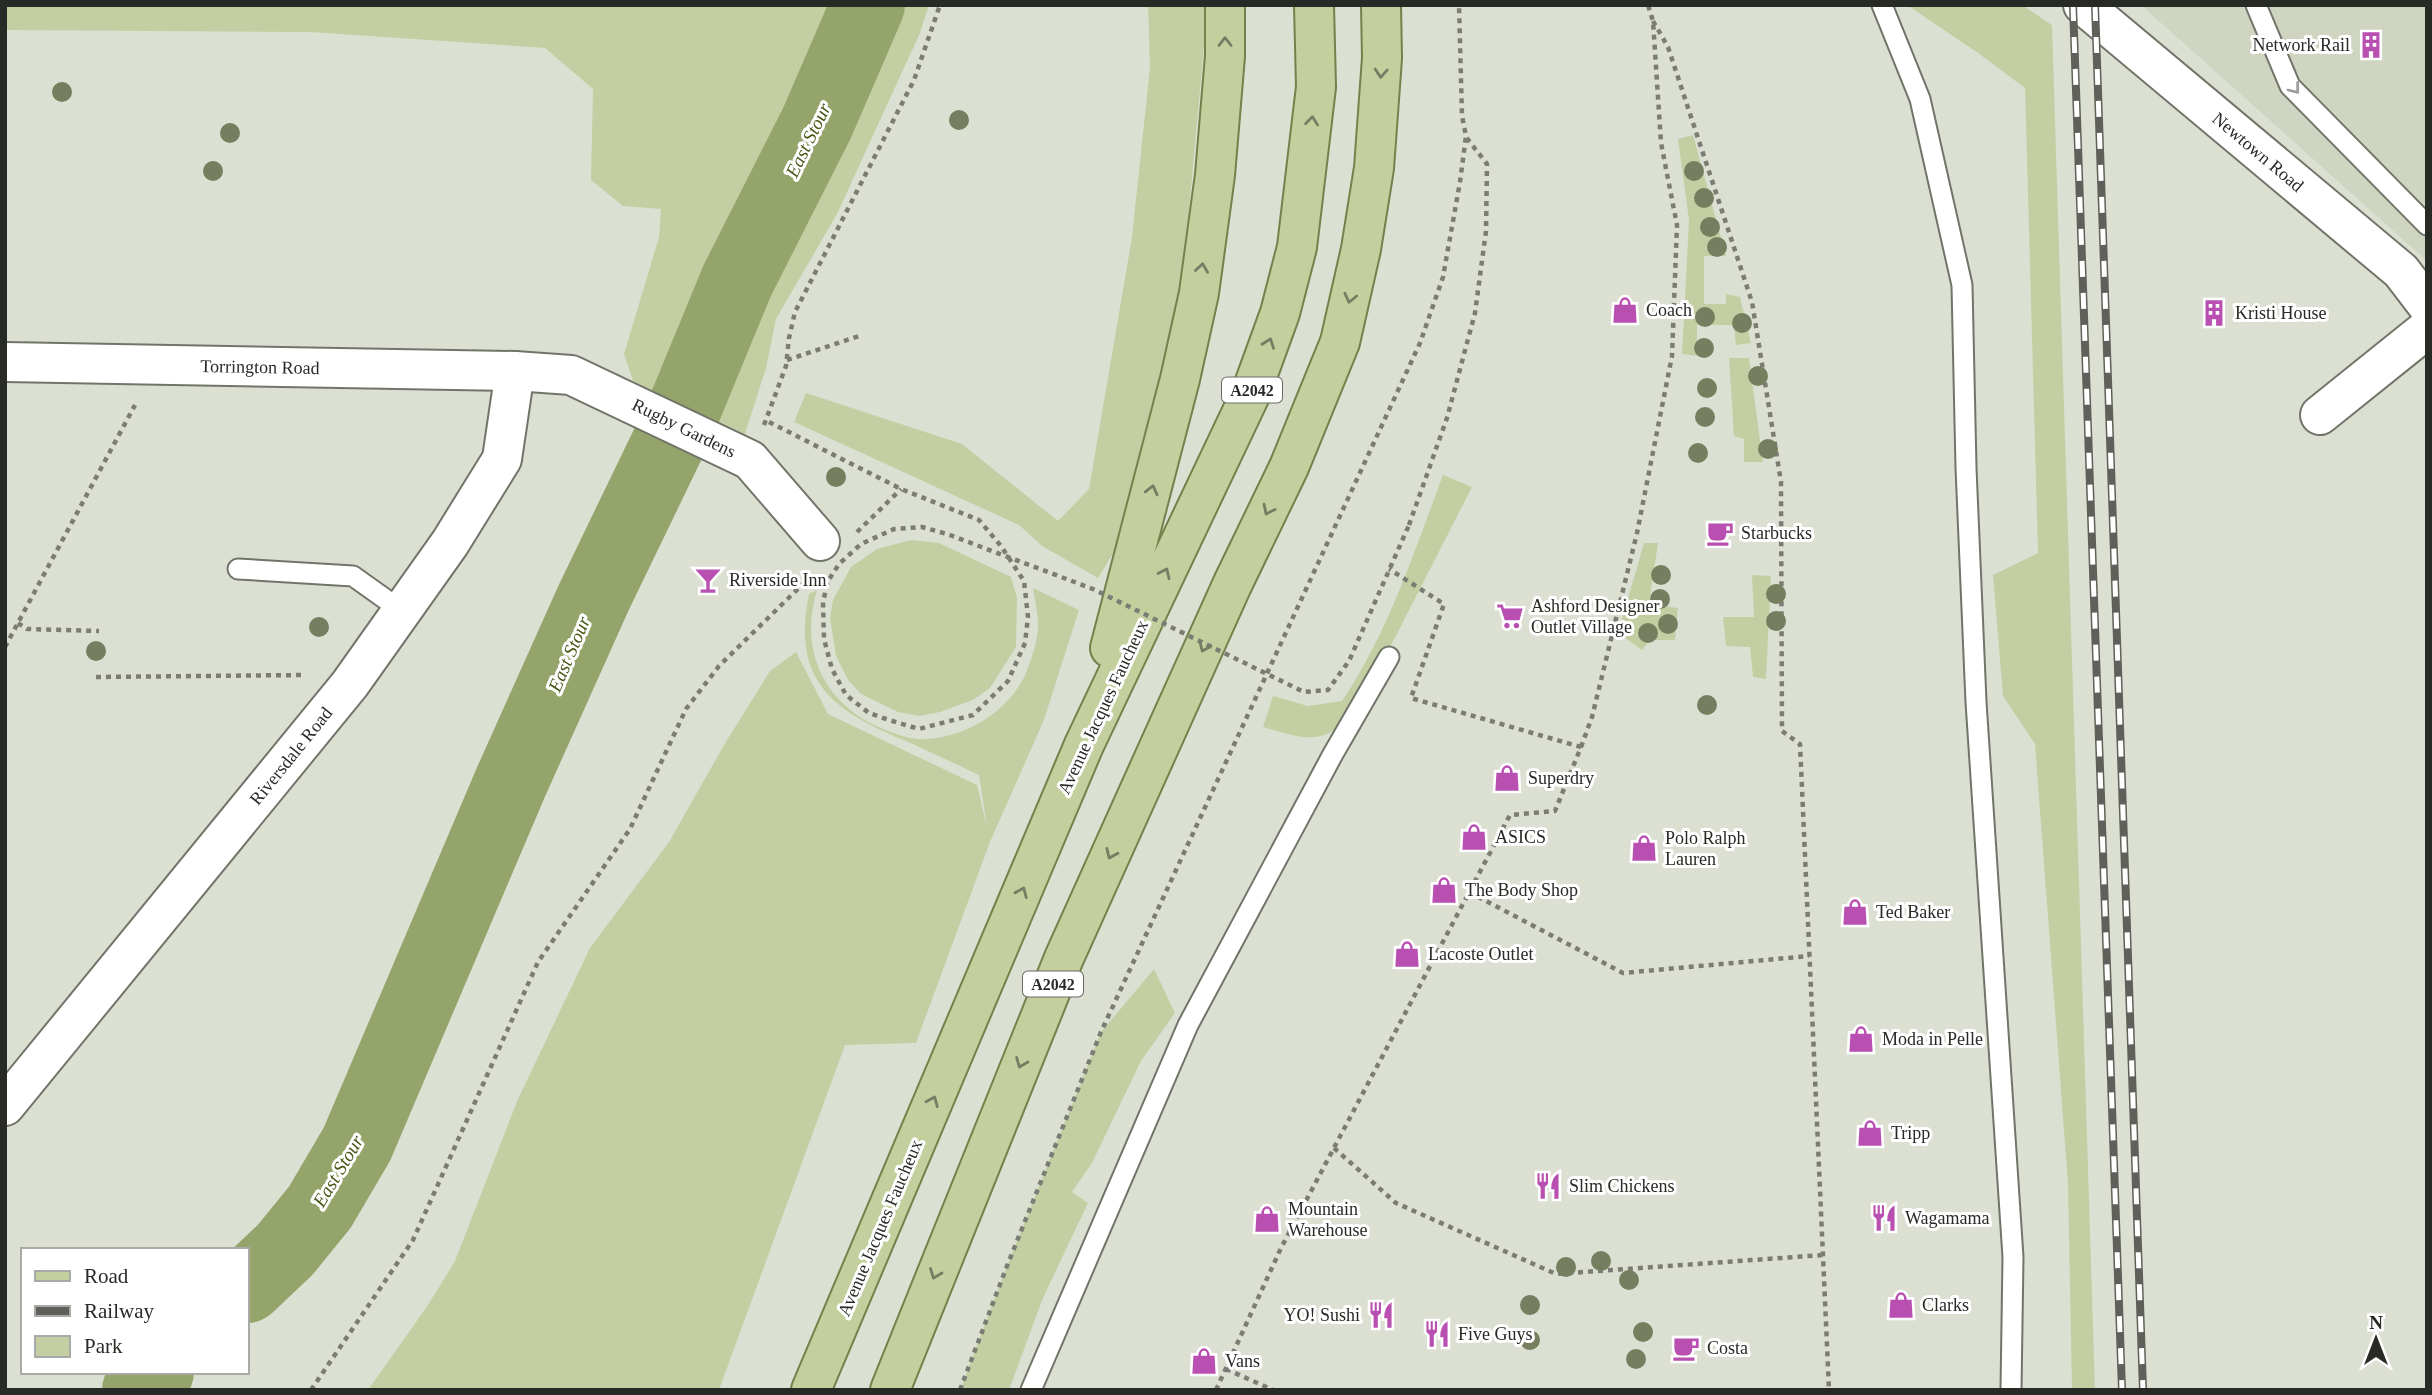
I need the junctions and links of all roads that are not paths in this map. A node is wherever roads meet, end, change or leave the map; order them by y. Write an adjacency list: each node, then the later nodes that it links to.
1 (1225, 5): 17 (main road, one-way to 1)
2 (1314, 5): 17 (main road, Avenue Jacques Faucheux / A2042, one-way to 2)
3 (1381, 5): 20 (main road, A2042, one-way to 20)
4 (1882, 5): 22 (lane)
5 (2082, 5): 8 (street, Newtown Road)
6 (2256, 5): 7 (lane, one-way to 7)
7 (2427, 225)
8 (2427, 305)
9 (2427, 329): 12 (street)
10 (5, 362): 11 (street, Torrington Road)
11 (515, 371): 13 (street, Rugby Gardens); 15 (street, Riversdale Road)
12 (2320, 415)
13 (831, 548)
14 (238, 569): 15 (lane)
15 (402, 611): 18 (street, Riversdale Road)
16 (1389, 657): 21 (lane)
17 (1084, 745): 19 (main road, Avenue Jacques Faucheux / A2042, one-way to 17)
18 (5, 1106)
19 (811, 1390)
20 (890, 1390)
21 (1031, 1390)
22 (2011, 1390)

